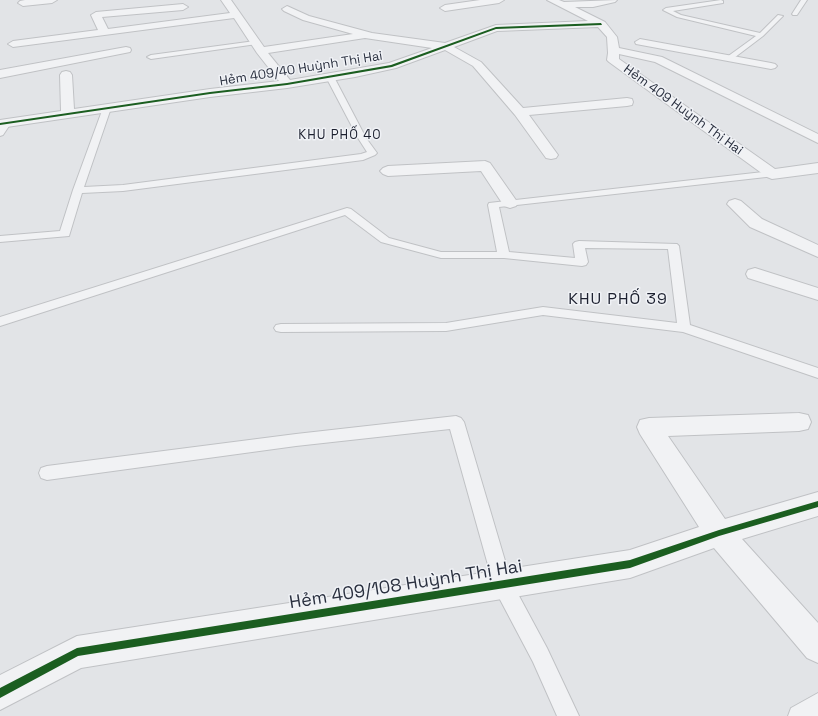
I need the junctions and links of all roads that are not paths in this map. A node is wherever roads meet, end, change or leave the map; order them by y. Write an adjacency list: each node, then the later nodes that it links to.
1 (52, 0): 8 (street)
2 (163, 0): 11 (street)
3 (499, 0): 14 (street)
4 (612, 0): 6 (street)
5 (804, 0): 15 (lane)
6 (557, 2): 17 (street)
7 (721, 2): 20 (lane)
8 (23, 3)
9 (193, 6): 18 (street)
10 (216, 6): 12 (street)
11 (89, 7)
12 (231, 7): 18 (street); 24 (street)
13 (287, 8): 19 (street)
14 (445, 8)
15 (795, 14)
16 (780, 16): 20 (lane)
17 (601, 24): 21 (street); 23 (street, Hẻm 409/40 Huỳnh Thị Hai)
18 (104, 31): 22 (street)
19 (368, 35): 23 (street); 24 (street)
20 (761, 35): 28 (lane)
21 (612, 37): 26 (street, Hẻm 409 Huỳnh Thị Hai); 28 (street)
22 (12, 44)
23 (444, 46): 32 (street, Hẻm 409/40 Huỳnh Thị Hai); 36 (street)
24 (258, 47): 27 (lane); 33 (street)
25 (126, 50): 30 (street)
26 (614, 50): 40 (street); 44 (street, Hẻm 409 Huỳnh Thị Hai)
27 (151, 57)
28 (730, 59): 29 (street)
29 (771, 66)
30 (0, 74)
31 (66, 75): 37 (street)
32 (330, 77): 33 (street, Hẻm 409/40 Huỳnh Thị Hai); 45 (lane)
33 (287, 84): 35 (street, Hẻm 409/40 Huỳnh Thị Hai)
34 (627, 102): 36 (street)
35 (107, 108): 37 (street, Hẻm 409/40 Huỳnh Thị Hai); 45 (lane)
36 (520, 112): 41 (street)
37 (68, 114): 38 (street, Hẻm 409/40 Huỳnh Thị Hai)
38 (4, 123): 39 (lane)
39 (0, 133)
40 (818, 139)
41 (551, 155)
42 (818, 168): 44 (street)
43 (388, 172): 46 (street)
44 (772, 174): 46 (lane)
45 (78, 190): 48 (lane)
46 (510, 203): 50 (lane)
47 (735, 204): 49 (street)
48 (0, 240)
49 (818, 252)
50 (504, 255): 53 (lane); 55 (lane)
51 (755, 274): 52 (street)
52 (818, 294)
53 (0, 322)
54 (281, 328): 55 (lane)
55 (684, 328): 56 (lane)
56 (818, 373)
57 (799, 422): 60 (street)
58 (47, 473): 61 (lane)
59 (818, 504): 60 (street, Hẻm 409/108 Huỳnh Thị Hai)
60 (719, 533): 61 (street, Hẻm 409/108 Huỳnh Thị Hai); 62 (street)
61 (502, 584): 63 (street, Hẻm 409/108 Huỳnh Thị Hai); 65 (lane)
62 (818, 647)
63 (0, 693)
64 (818, 704): 66 (lane)
65 (568, 716)
66 (799, 716)

